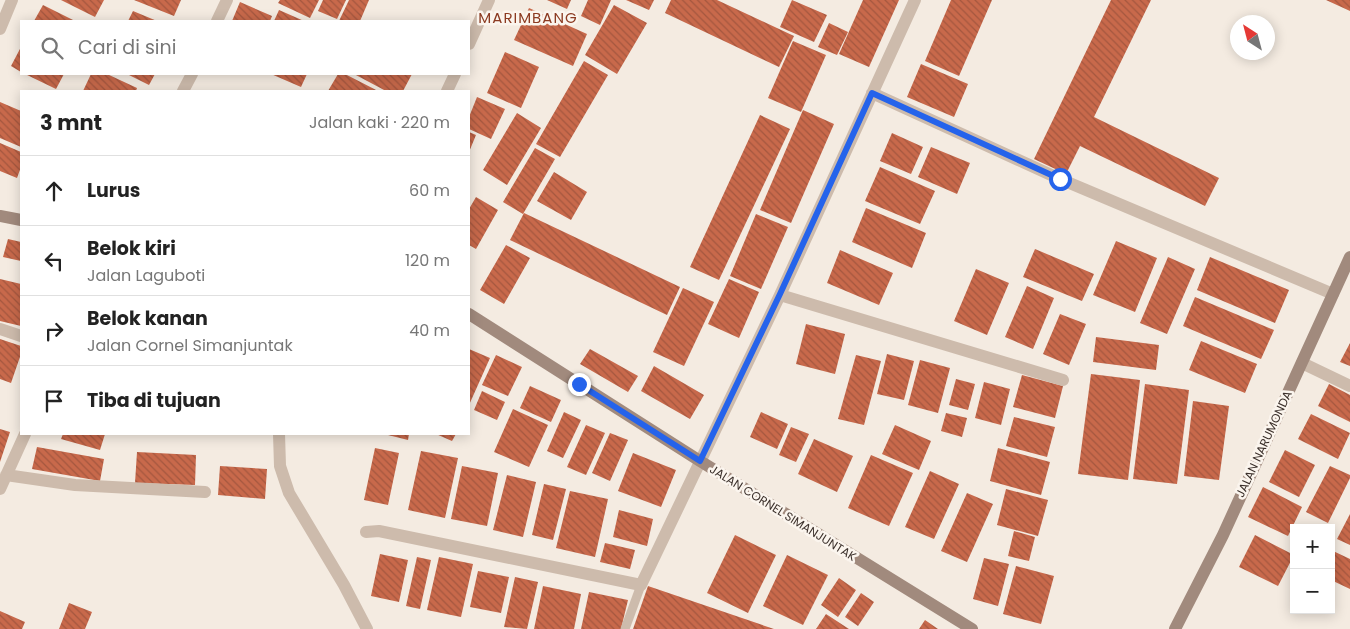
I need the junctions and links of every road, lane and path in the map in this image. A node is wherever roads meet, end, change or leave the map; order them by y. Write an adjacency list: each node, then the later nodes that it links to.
1 (12, 0): 6 (street)
2 (227, 0): 5 (street)
3 (489, 0): 7 (street)
4 (915, 0): 12 (street)
5 (217, 20)
6 (0, 29)
7 (470, 42)
8 (191, 75): 10 (street)
9 (455, 75): 11 (street)
10 (184, 90)
11 (447, 90)
12 (872, 93): 16 (street); 17 (street)
13 (0, 216): 14 (street)
14 (20, 220)
15 (1350, 257): 17 (street, JALAN NARUMONDA)
16 (780, 294): 22 (street); 26 (street)
17 (1333, 294): 21 (street, JALAN NARUMONDA)
18 (470, 315): 26 (street, JALAN CORNEL SIMANJUNTAK)
19 (0, 329): 20 (street)
20 (20, 336)
21 (1302, 362): 23 (street); 35 (street, JALAN NARUMONDA)
22 (1063, 380)
23 (1350, 386)
24 (25, 435): 27 (street)
25 (280, 435): 32 (street)
26 (700, 461): 31 (street); 34 (street, JALAN CORNEL SIMANJUNTAK)
27 (6, 475): 28 (street); 29 (street)
28 (0, 489)
29 (205, 492)
30 (366, 532): 31 (street)
31 (641, 585): 33 (lane)
32 (367, 629)
33 (625, 629)
34 (972, 629)
35 (1175, 629)

